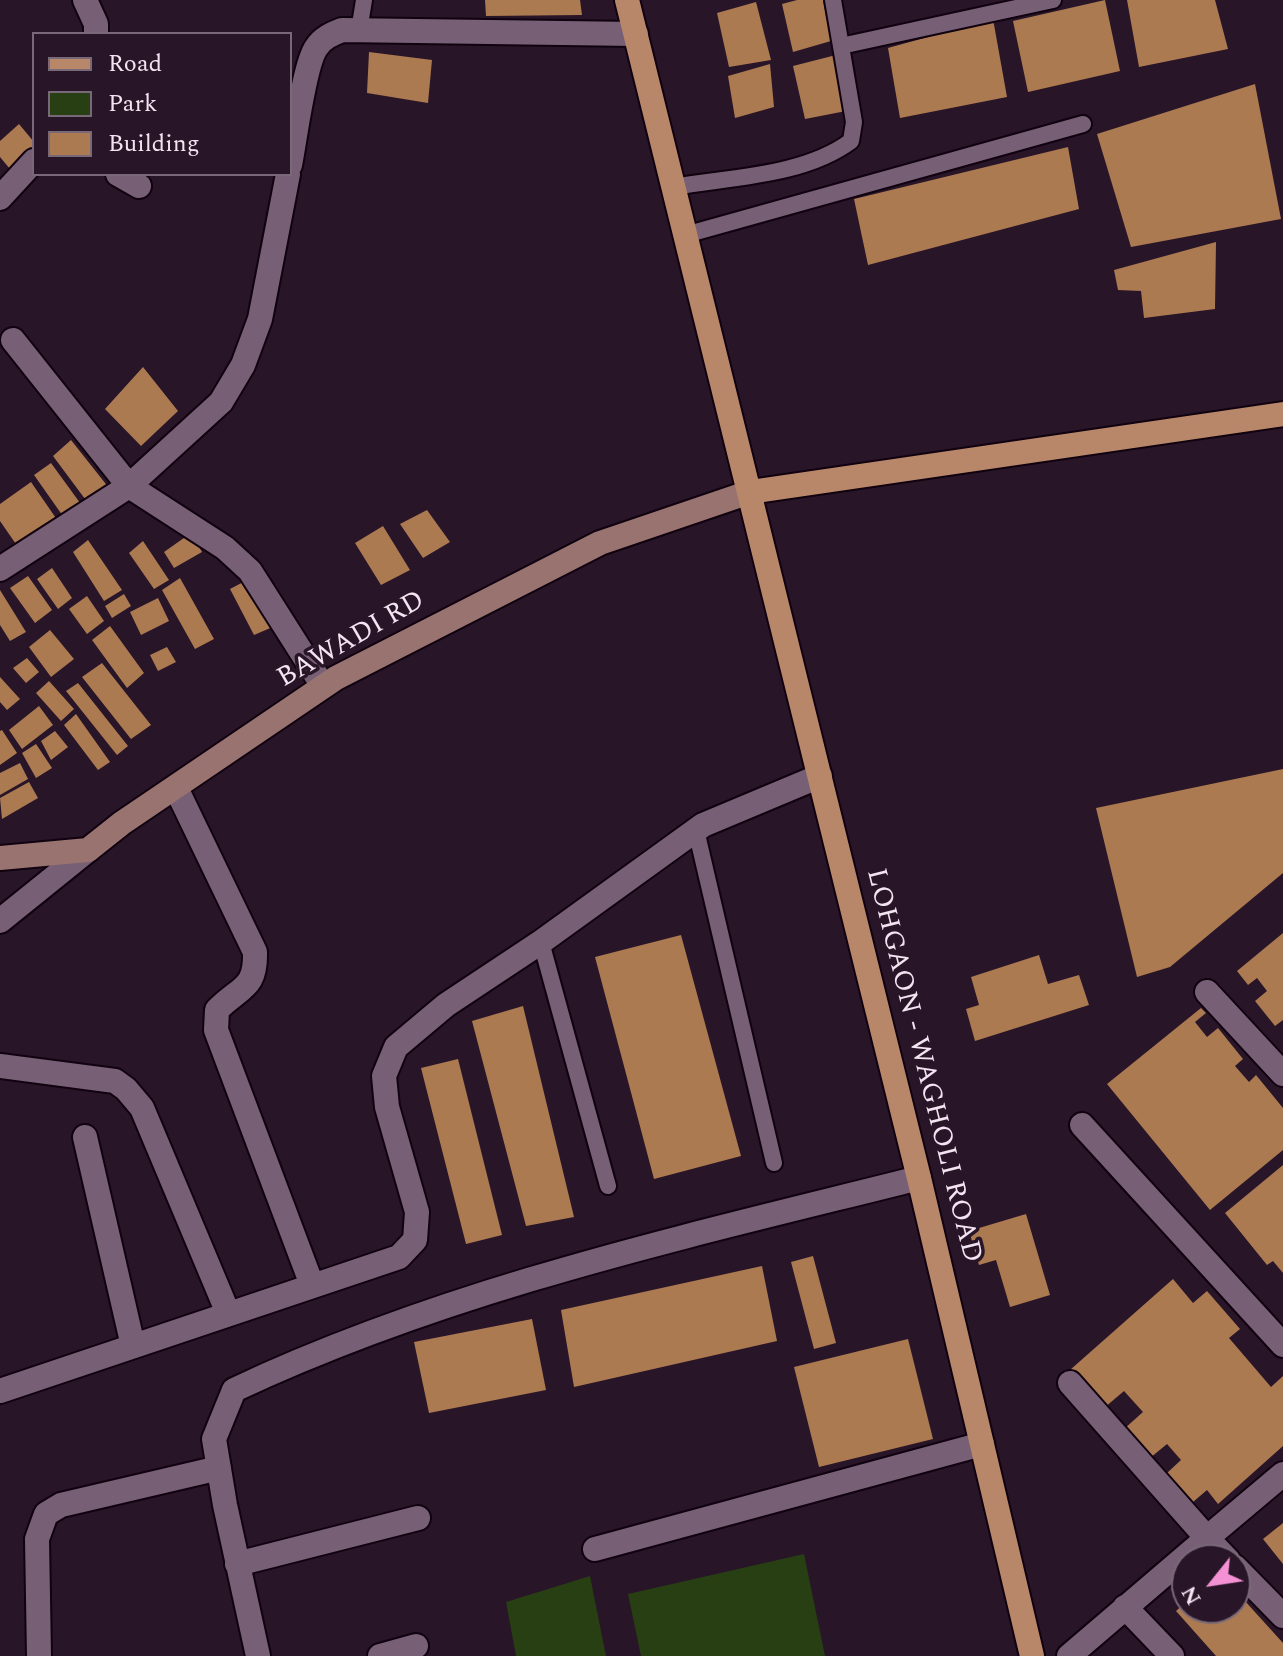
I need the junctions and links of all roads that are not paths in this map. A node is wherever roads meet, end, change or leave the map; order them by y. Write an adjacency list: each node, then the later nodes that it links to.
1 (85, 0): 7 (street)
2 (364, 0): 6 (lane)
3 (627, 0): 8 (main road, LOHGAON - WAGHOLI ROAD)
4 (833, 0): 9 (lane)
5 (1053, 0): 9 (lane)
6 (359, 31): 8 (street); 11 (street)
7 (96, 32)
8 (636, 34): 16 (main road, LOHGAON - WAGHOLI ROAD)
9 (841, 46): 16 (lane)
10 (1083, 124): 18 (lane)
11 (292, 154)
12 (32, 163): 17 (street)
13 (122, 176): 15 (street)
14 (288, 176): 21 (street)
15 (139, 186)
16 (674, 187): 18 (main road, LOHGAON - WAGHOLI ROAD)
17 (0, 198)
18 (685, 235): 22 (main road, LOHGAON - WAGHOLI ROAD)
19 (13, 340): 21 (street)
20 (1283, 414): 22 (main road)
21 (129, 486): 23 (street); 24 (street)
22 (750, 492): 24 (street, BAWADI RD); 25 (main road, LOHGAON - WAGHOLI ROAD)
23 (0, 569)
24 (323, 686): 26 (street, BAWADI RD)
25 (820, 776): 27 (street); 38 (main road, LOHGAON - WAGHOLI ROAD)
26 (176, 788): 28 (street, BAWADI RD); 40 (street)
27 (696, 830): 31 (street); 37 (lane)
28 (88, 850): 29 (street); 30 (street)
29 (0, 858)
30 (0, 921)
31 (541, 942): 39 (lane); 40 (street)
32 (1207, 992): 34 (street)
33 (0, 1066): 41 (street)
34 (1283, 1074)
35 (1082, 1125): 42 (street)
36 (85, 1137): 43 (street)
37 (774, 1163)
38 (919, 1178): 46 (main road, LOHGAON - WAGHOLI ROAD); 47 (street)
39 (608, 1186)
40 (312, 1285): 41 (street)
41 (228, 1313): 43 (street)
42 (1283, 1345)
43 (133, 1346): 45 (street)
44 (1070, 1383): 50 (street)
45 (0, 1391)
46 (982, 1444): 52 (street); 61 (main road, LOHGAON - WAGHOLI ROAD)
47 (219, 1468): 53 (street); 58 (street)
48 (1283, 1474): 50 (street)
49 (418, 1518): 53 (street)
50 (1207, 1538): 51 (street); 55 (street)
51 (1213, 1544)
52 (595, 1549)
53 (237, 1564): 59 (street)
54 (1251, 1583): 56 (street)
55 (1125, 1607): 62 (street); 63 (street)
56 (1283, 1616)
57 (416, 1646): 60 (street)
58 (39, 1656)
59 (258, 1656)
60 (380, 1656)
61 (1032, 1656)
62 (1069, 1656)
63 (1172, 1656)

